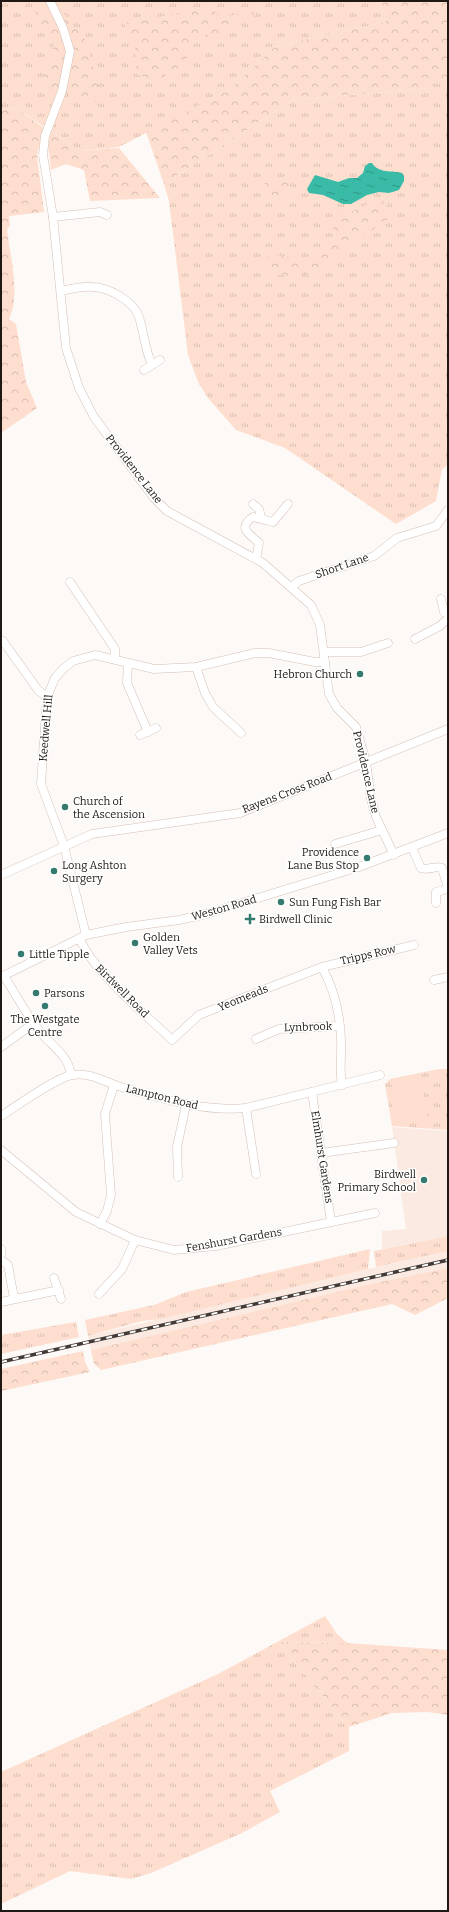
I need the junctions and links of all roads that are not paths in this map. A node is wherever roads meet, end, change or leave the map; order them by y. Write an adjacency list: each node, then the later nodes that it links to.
1 (50, 1): 3 (street, Providence Lane)
2 (107, 215): 3 (street)
3 (53, 217): 4 (street, Providence Lane)
4 (61, 291): 6 (street); 14 (street, Providence Lane)
5 (160, 360): 6 (street)
6 (152, 365): 7 (street)
7 (144, 370)
8 (253, 504): 13 (street)
9 (288, 504): 12 (street)
10 (273, 508): 12 (street)
11 (448, 510): 16 (street, Short Lane)
12 (280, 513): 13 (street)
13 (261, 517): 14 (street)
14 (256, 560): 16 (street, Providence Lane)
15 (70, 582): 22 (street)
16 (291, 587): 21 (street, Providence Lane)
17 (445, 608): 18 (street)
18 (415, 639)
19 (3, 641): 26 (street)
20 (388, 643): 21 (street)
21 (324, 652): 23 (street, Providence Lane)
22 (115, 658): 24 (street, Keedwell Hill); 26 (street, Keedwell Hill)
23 (325, 662): 25 (street, Keedwell Hill); 30 (street, Providence Lane)
24 (128, 663): 25 (street, Keedwell Hill); 28 (street)
25 (196, 667): 29 (street)
26 (47, 697): 34 (street, Keedwell Hill)
27 (448, 729): 30 (street, Rayens Cross Road)
28 (148, 732)
29 (241, 733)
30 (366, 762): 31 (street, Providence Lane); 34 (street, Rayens Cross Road)
31 (382, 830): 33 (street); 36 (street, Providence Lane)
32 (448, 833): 35 (street, Weston Road)
33 (335, 844)
34 (64, 846): 37 (street, Rayens Cross Road); 40 (street, Keedwell Hill)
35 (412, 848): 36 (street, Weston Road); 38 (street)
36 (394, 855): 40 (street, Weston Road)
37 (1, 875)
38 (448, 888): 39 (street)
39 (436, 903)
40 (82, 937): 43 (street, Weston Road); 49 (street, Birdwell Road)
41 (414, 944): 42 (street, Tripps Row)
42 (322, 967): 47 (street, Lynbrook); 49 (street, Yeomeads)
43 (2, 977): 46 (street)
44 (448, 977): 45 (street)
45 (434, 980)
46 (34, 1023): 50 (street); 51 (street)
47 (339, 1026): 48 (street, Lynbrook); 54 (street, Lynbrook)
48 (256, 1039)
49 (172, 1040)
50 (1, 1047)
51 (71, 1075): 53 (street, Lampton Road); 58 (street, Lampton Road)
52 (380, 1075): 54 (street, Lampton Road)
53 (114, 1085): 56 (street, Lampton Road); 66 (street)
54 (342, 1085): 55 (street, Lampton Road)
55 (312, 1092): 57 (street, Lampton Road); 61 (street, Elmhurst Gardens)
56 (186, 1105): 57 (street, Lampton Road); 63 (street)
57 (246, 1108): 62 (street)
58 (1, 1116)
59 (394, 1143): 61 (street)
60 (1, 1150): 66 (street, Fenshurst Gardens)
61 (322, 1153): 65 (street, Elmhurst Gardens)
62 (256, 1174)
63 (178, 1177)
64 (375, 1213): 65 (street, Fenshurst Gardens)
65 (331, 1222): 67 (street, Fenshurst Gardens)
66 (100, 1224): 67 (street, Fenshurst Gardens)
67 (135, 1240): 73 (street)
68 (1, 1249): 69 (street)
69 (1, 1254)
70 (1, 1260): 74 (street)
71 (54, 1278): 72 (street)
72 (59, 1290): 74 (street); 75 (street)
73 (98, 1294)
74 (14, 1298): 76 (street)
75 (61, 1299)
76 (1, 1302)

